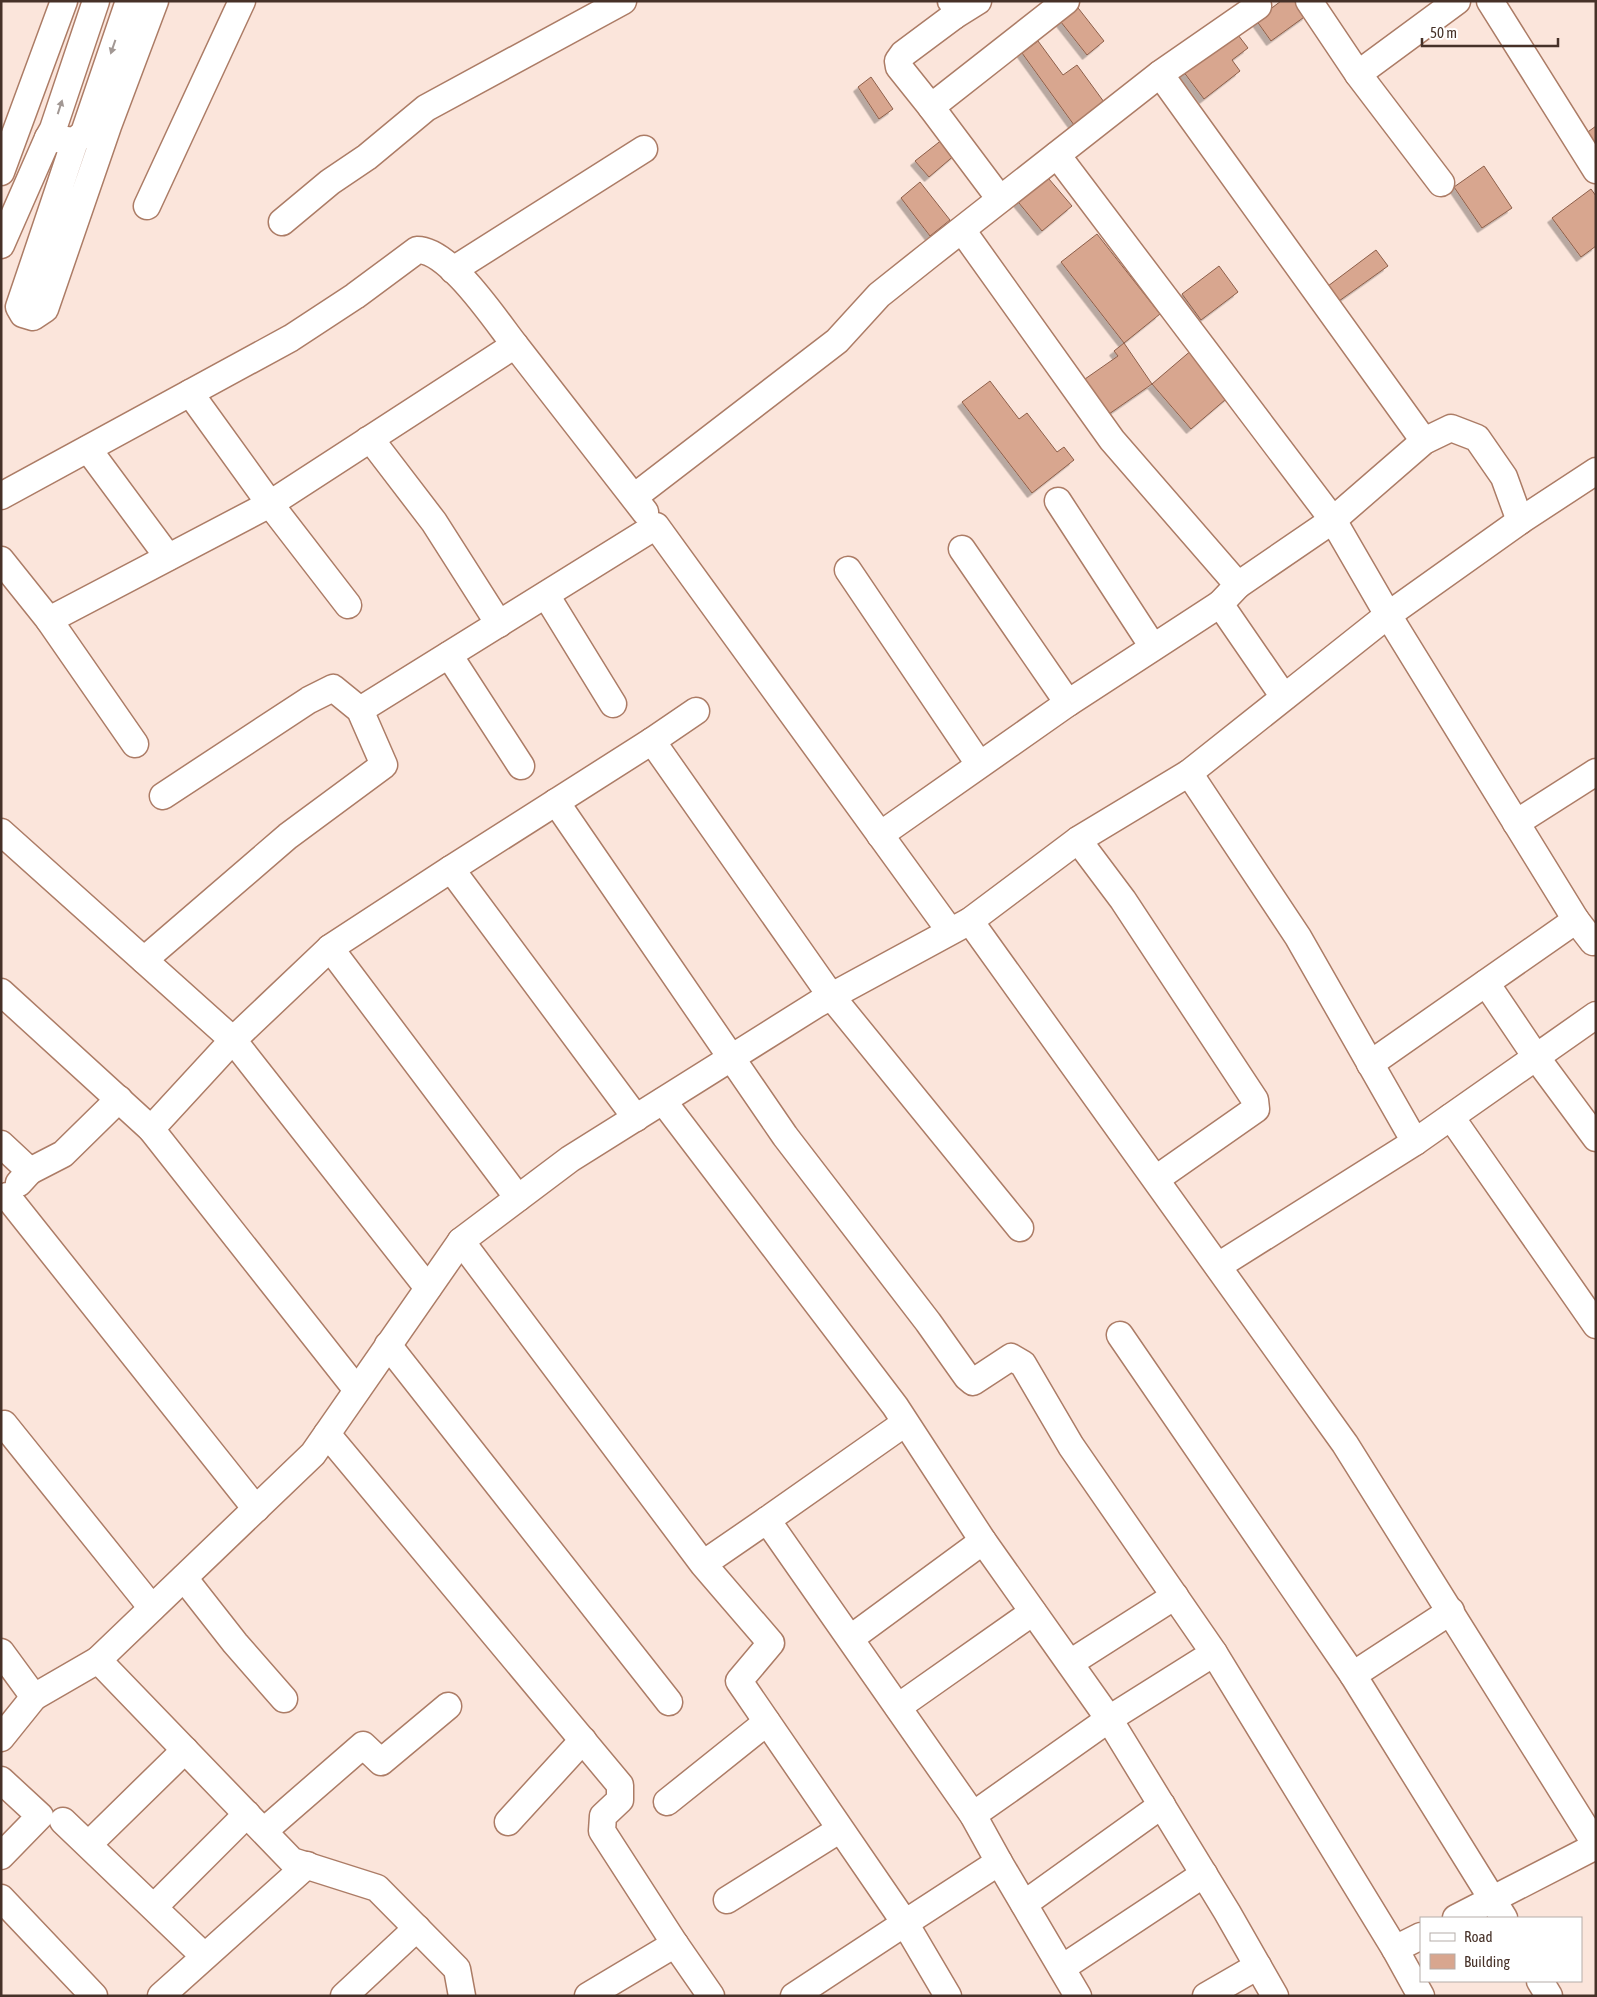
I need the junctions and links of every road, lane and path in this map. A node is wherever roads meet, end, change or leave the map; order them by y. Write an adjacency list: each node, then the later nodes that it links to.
1 (64, 1): 22 (street)
2 (96, 1): 17 (street, one-way to 2)
3 (129, 1): 18 (street, one-way to 18)
4 (155, 1): 18 (street)
5 (242, 1): 25 (street)
6 (623, 1): 26 (street)
7 (978, 1): 13 (street)
8 (1066, 1): 16 (street)
9 (1255, 1): 14 (street)
10 (1309, 1): 15 (street)
11 (1457, 1): 15 (street)
12 (1490, 1): 21 (street)
13 (953, 9): 16 (street)
14 (1160, 74): 20 (street); 33 (street)
15 (1358, 74): 23 (street)
16 (931, 108): 24 (street)
17 (48, 138): 18 (street); 28 (street)
18 (75, 141)
19 (644, 149): 29 (street)
20 (1057, 155): 24 (street); 40 (street)
21 (1596, 170)
22 (1, 172)
23 (1441, 183)
24 (1000, 199): 27 (street)
25 (147, 206)
26 (282, 222)
27 (962, 230): 37 (street); 47 (street)
28 (1, 245)
29 (453, 270): 30 (street); 31 (street)
30 (515, 345): 32 (street); 37 (street)
31 (190, 393): 34 (street); 39 (street)
32 (368, 440): 39 (street); 53 (street)
33 (1424, 440): 40 (street); 41 (street)
34 (88, 449): 36 (street); 44 (street)
35 (1596, 471): 41 (street)
36 (1, 496)
37 (634, 497): 42 (street)
38 (1058, 501): 54 (street)
39 (270, 504): 44 (street); 50 (street)
40 (1333, 520): 47 (street); 51 (street)
41 (1520, 521): 51 (street)
42 (656, 526): 48 (street); 71 (street)
43 (962, 549): 57 (street)
44 (168, 558): 52 (street)
45 (1, 560): 52 (street)
46 (848, 570): 63 (street)
47 (1238, 585): 49 (street)
48 (546, 595): 53 (street); 58 (street)
49 (1220, 604): 54 (street); 56 (street)
50 (348, 605)
51 (1388, 615): 56 (street); 69 (street)
52 (49, 620): 62 (street)
53 (499, 624): 55 (street)
54 (1153, 647): 57 (street)
55 (449, 655): 59 (street); 64 (street)
56 (1284, 698): 66 (street)
57 (1068, 703): 63 (street)
58 (614, 704)
59 (360, 710): 67 (street); 78 (street)
60 (696, 711): 61 (street)
61 (652, 741): 68 (street); 81 (street)
62 (135, 744)
63 (980, 764): 71 (street)
64 (521, 766)
65 (1596, 772): 69 (street)
66 (1189, 773): 72 (street); 86 (street)
67 (163, 796)
68 (556, 802): 73 (street); 85 (street)
69 (1516, 823): 74 (street)
70 (1, 832): 78 (street)
71 (880, 835): 75 (street)
72 (1078, 840): 75 (street); 96 (street)
73 (450, 869): 77 (street); 90 (street)
74 (1576, 920): 76 (street); 79 (street)
75 (960, 926): 81 (street); 96 (street)
76 (1595, 943)
77 (330, 948): 83 (street); 97 (street)
78 (144, 960): 83 (street)
79 (1486, 983): 84 (street); 86 (street)
80 (1, 992): 87 (street)
81 (831, 996): 85 (street); 99 (street)
82 (1593, 1024): 84 (street)
83 (233, 1040): 91 (street); 102 (street)
84 (1536, 1057): 89 (street); 92 (street)
85 (733, 1058): 88 (street); 115 (street)
86 (1370, 1064): 93 (street)
87 (119, 1099): 91 (street); 95 (street)
88 (663, 1101): 90 (street); 107 (street)
89 (1452, 1117): 93 (street); 103 (street)
90 (636, 1118): 97 (street)
91 (151, 1129): 106 (street)
92 (1596, 1138)
93 (1415, 1142): 101 (street)
94 (1, 1144): 95 (street)
95 (30, 1171): 98 (street)
96 (1156, 1180): 101 (street)
97 (518, 1198): 100 (street)
98 (4, 1199): 110 (street)
99 (1020, 1228)
100 (462, 1241): 102 (street); 113 (street)
101 (1218, 1266): 117 (street)
102 (428, 1288): 105 (street)
103 (1596, 1324)
104 (1120, 1335): 124 (street)
105 (388, 1346): 106 (street); 127 (street)
106 (357, 1390): 109 (street)
107 (905, 1423): 111 (street); 112 (street)
108 (4, 1424): 116 (street)
109 (327, 1434): 110 (street); 133 (street)
110 (256, 1509): 114 (street)
111 (767, 1520): 113 (street); 119 (street)
112 (983, 1541): 118 (street); 119 (street)
113 (703, 1564): 131 (street)
114 (184, 1578): 116 (street); 126 (street)
115 (1175, 1596): 121 (street); 123 (street)
116 (152, 1608): 122 (street)
117 (1451, 1610): 124 (street); 144 (street)
118 (1033, 1612): 123 (street); 129 (street)
119 (852, 1638): 129 (street)
120 (1, 1652): 125 (street)
121 (1214, 1654): 130 (street); 159 (street)
122 (98, 1660): 125 (street); 134 (street)
123 (1070, 1664): 130 (street)
124 (1353, 1675): 153 (street)
125 (34, 1697): 132 (street)
126 (284, 1699)
127 (669, 1702)
128 (448, 1706): 141 (street)
129 (898, 1707): 138 (street)
130 (1109, 1719): 137 (street); 138 (street)
131 (767, 1722): 136 (street); 142 (street)
132 (1, 1738)
133 (583, 1740): 140 (street); 158 (street)
134 (185, 1750): 141 (street); 143 (street)
135 (1, 1780): 145 (street)
136 (666, 1802)
137 (1162, 1805): 148 (street); 151 (street)
138 (973, 1815): 146 (street)
139 (64, 1821): 143 (street)
140 (508, 1822)
141 (255, 1823): 147 (street); 152 (street)
142 (839, 1830): 150 (street); 155 (street)
143 (89, 1844): 152 (street)
144 (1596, 1846): 153 (street)
145 (1, 1856)
146 (1000, 1862): 151 (street); 155 (street)
147 (307, 1865): 156 (street); 160 (street)
148 (1204, 1874): 161 (street); 162 (street)
149 (1, 1898): 165 (street)
150 (727, 1900)
151 (1024, 1904): 162 (street)
152 (154, 1907): 160 (street)
153 (1499, 1909): 154 (street)
154 (1461, 1917)
155 (905, 1923): 164 (street); 171 (street)
156 (417, 1928): 167 (street); 168 (street)
157 (1420, 1936): 159 (street)
158 (674, 1944): 169 (street); 170 (street)
159 (1395, 1949): 175 (street)
160 (204, 1956): 166 (street)
161 (1258, 1966): 173 (street); 174 (street)
162 (1062, 1968): 172 (street)
163 (1541, 1982): 176 (street)
164 (809, 1992)
165 (94, 1996)
166 (161, 1996)
167 (344, 1996)
168 (462, 1996)
169 (588, 1996)
170 (712, 1996)
171 (948, 1996)
172 (1078, 1996)
173 (1206, 1996)
174 (1275, 1996)
175 (1421, 1996)
176 (1549, 1996)

